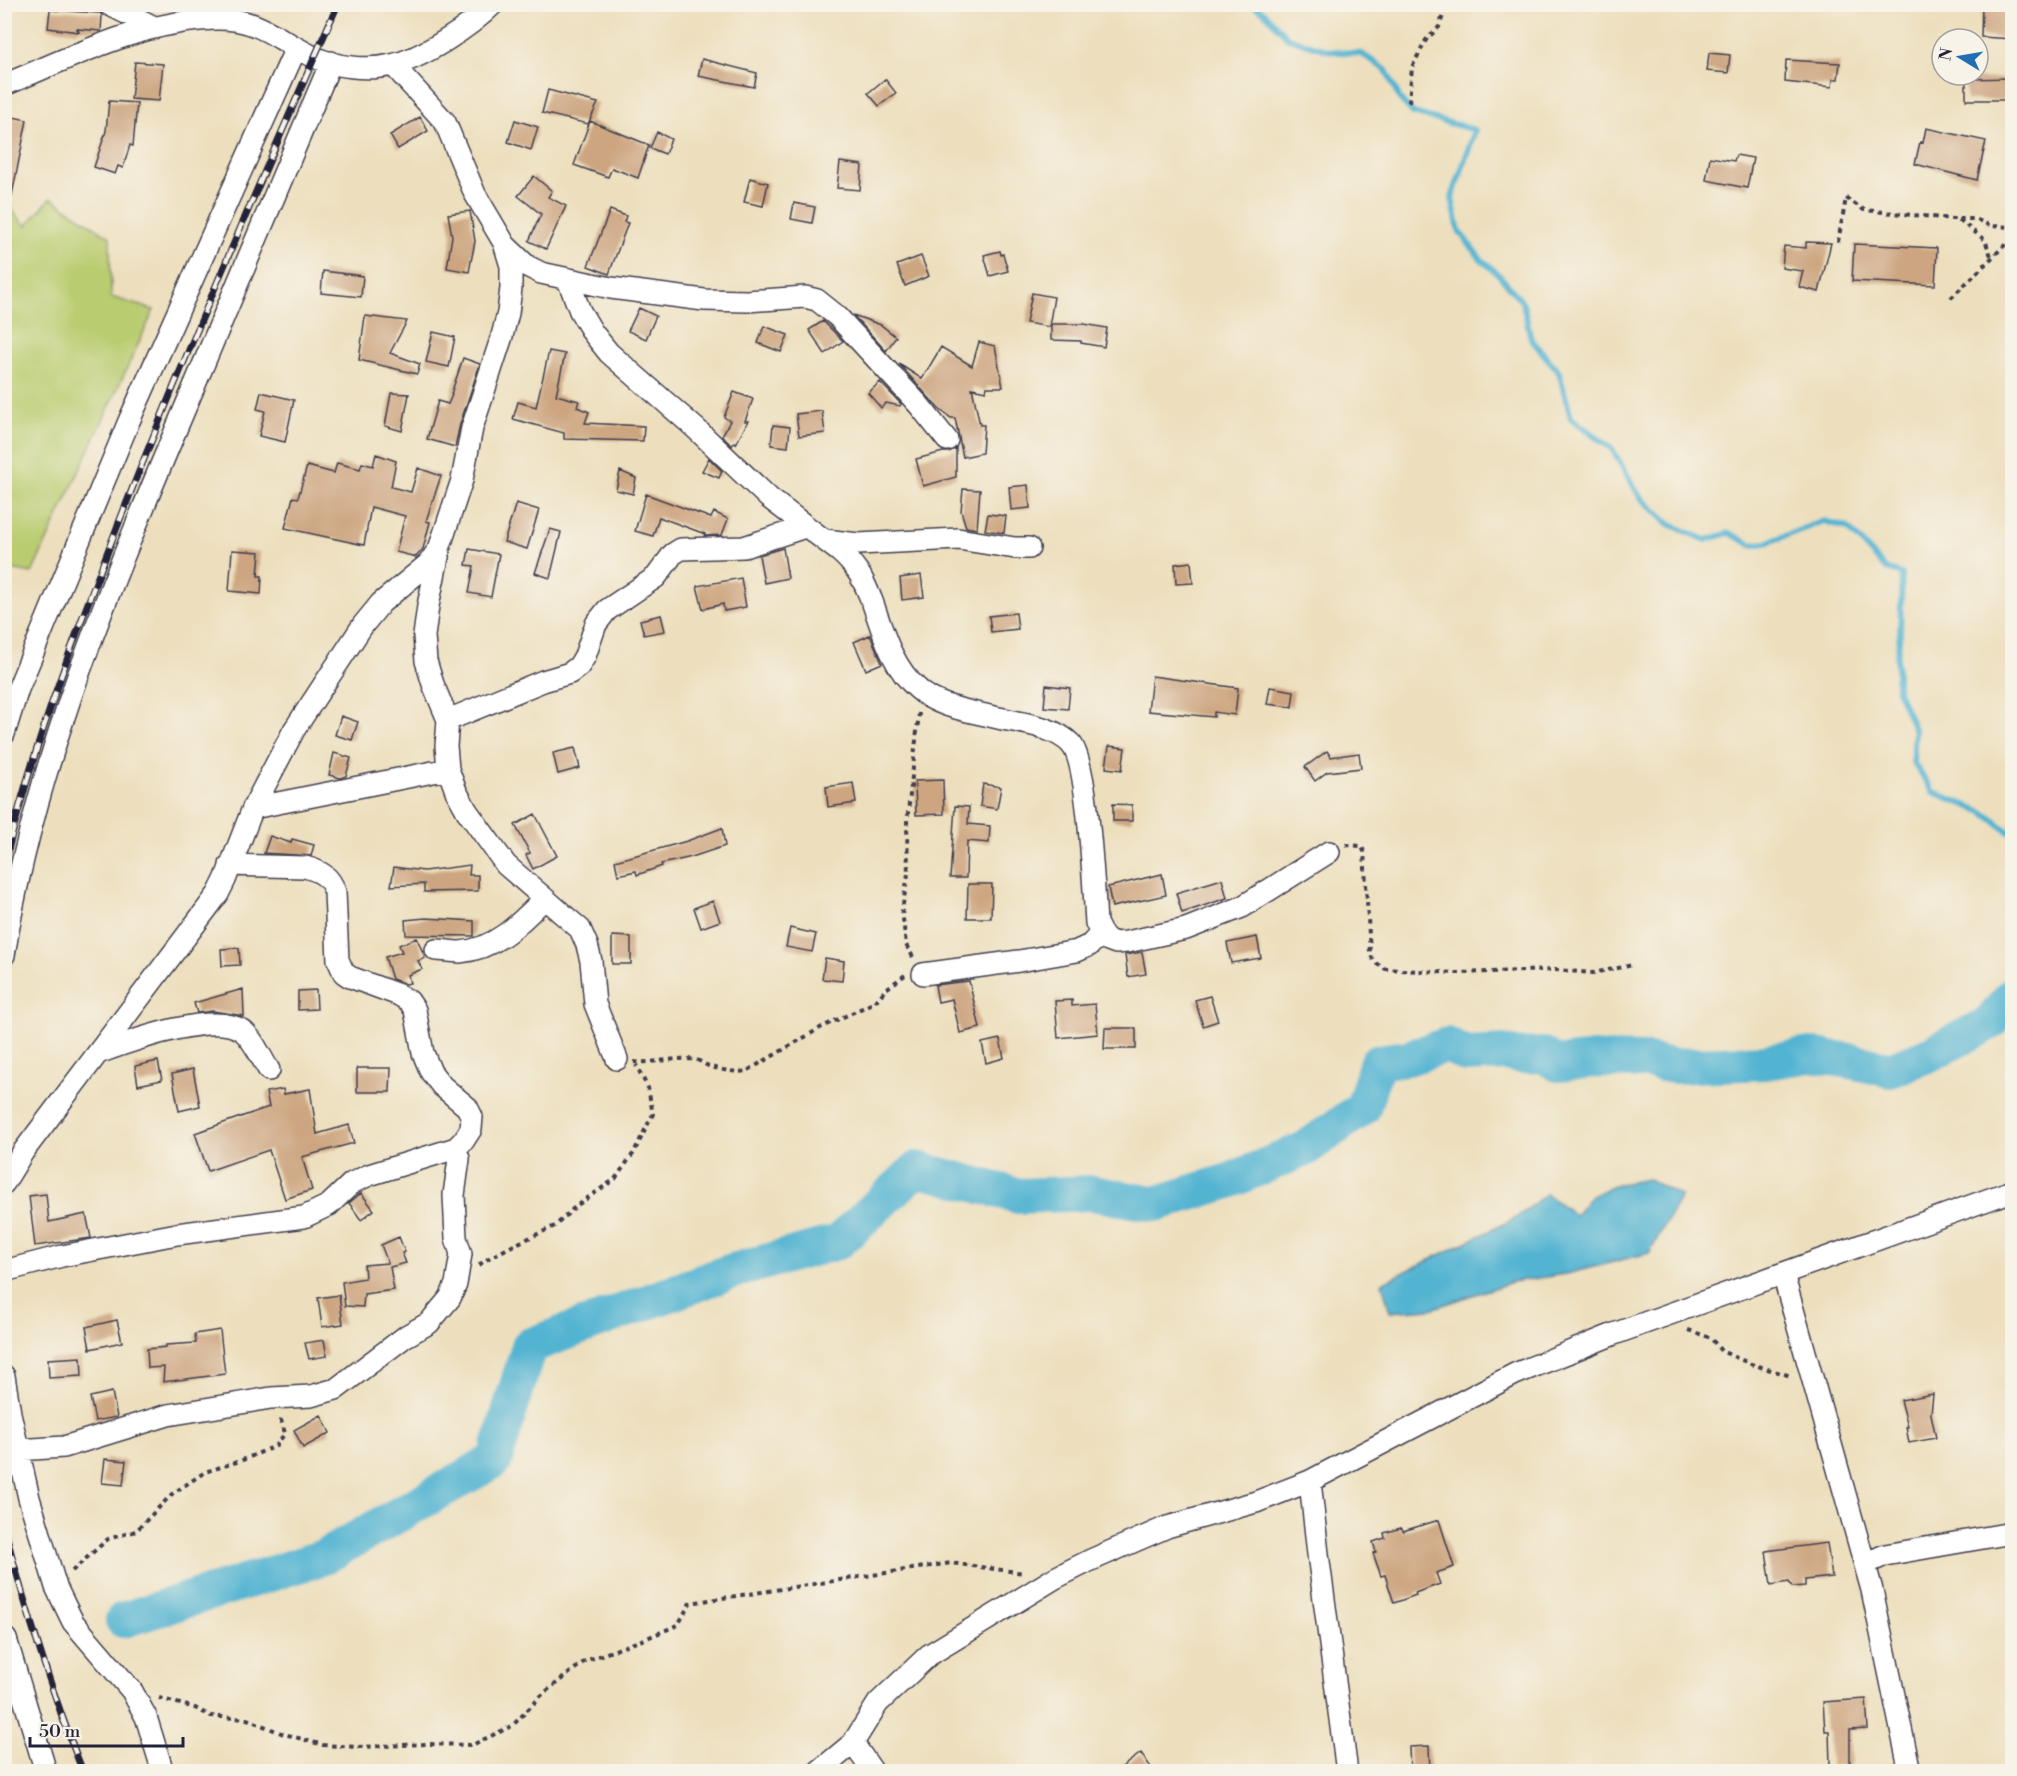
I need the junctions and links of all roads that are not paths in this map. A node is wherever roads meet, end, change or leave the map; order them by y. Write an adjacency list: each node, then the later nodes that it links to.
1 (108, 4): 4 (street)
2 (493, 4): 7 (street)
3 (181, 13): 4 (street); 5 (street)
4 (154, 27): 8 (street)
5 (296, 48): 6 (street); 17 (street)
6 (331, 62): 7 (street); 25 (street)
7 (393, 65): 9 (street)
8 (4, 86)
9 (504, 243): 10 (street); 15 (street)
10 (567, 280): 11 (street); 12 (street)
11 (947, 440)
12 (805, 527): 13 (street); 16 (street)
13 (824, 540): 14 (street); 23 (street)
14 (1029, 548)
15 (439, 549): 16 (street); 19 (street)
16 (448, 720): 18 (street)
17 (4, 734)
18 (448, 769): 19 (street); 22 (street)
19 (253, 808): 21 (street)
20 (1329, 852): 23 (street)
21 (230, 865): 27 (street); 30 (street)
22 (544, 900): 24 (street); 28 (street)
23 (1101, 933): 26 (street)
24 (436, 950)
25 (4, 955)
26 (923, 974)
27 (98, 1053): 29 (street); 31 (street)
28 (626, 1060)
29 (269, 1070)
30 (456, 1148): 33 (street); 36 (street)
31 (4, 1183)
32 (2013, 1191): 34 (street)
33 (4, 1271)
34 (1783, 1274): 37 (street); 39 (street)
35 (4, 1376): 36 (street)
36 (17, 1450): 44 (street)
37 (1310, 1481): 42 (street); 47 (street)
38 (2013, 1533): 39 (street)
39 (1865, 1564): 48 (street)
40 (5, 1636): 41 (street); 43 (street)
41 (4, 1668)
42 (853, 1743): 45 (street); 46 (street)
43 (46, 1772)
44 (163, 1772)
45 (818, 1772)
46 (873, 1772)
47 (1347, 1772)
48 (1910, 1772)

